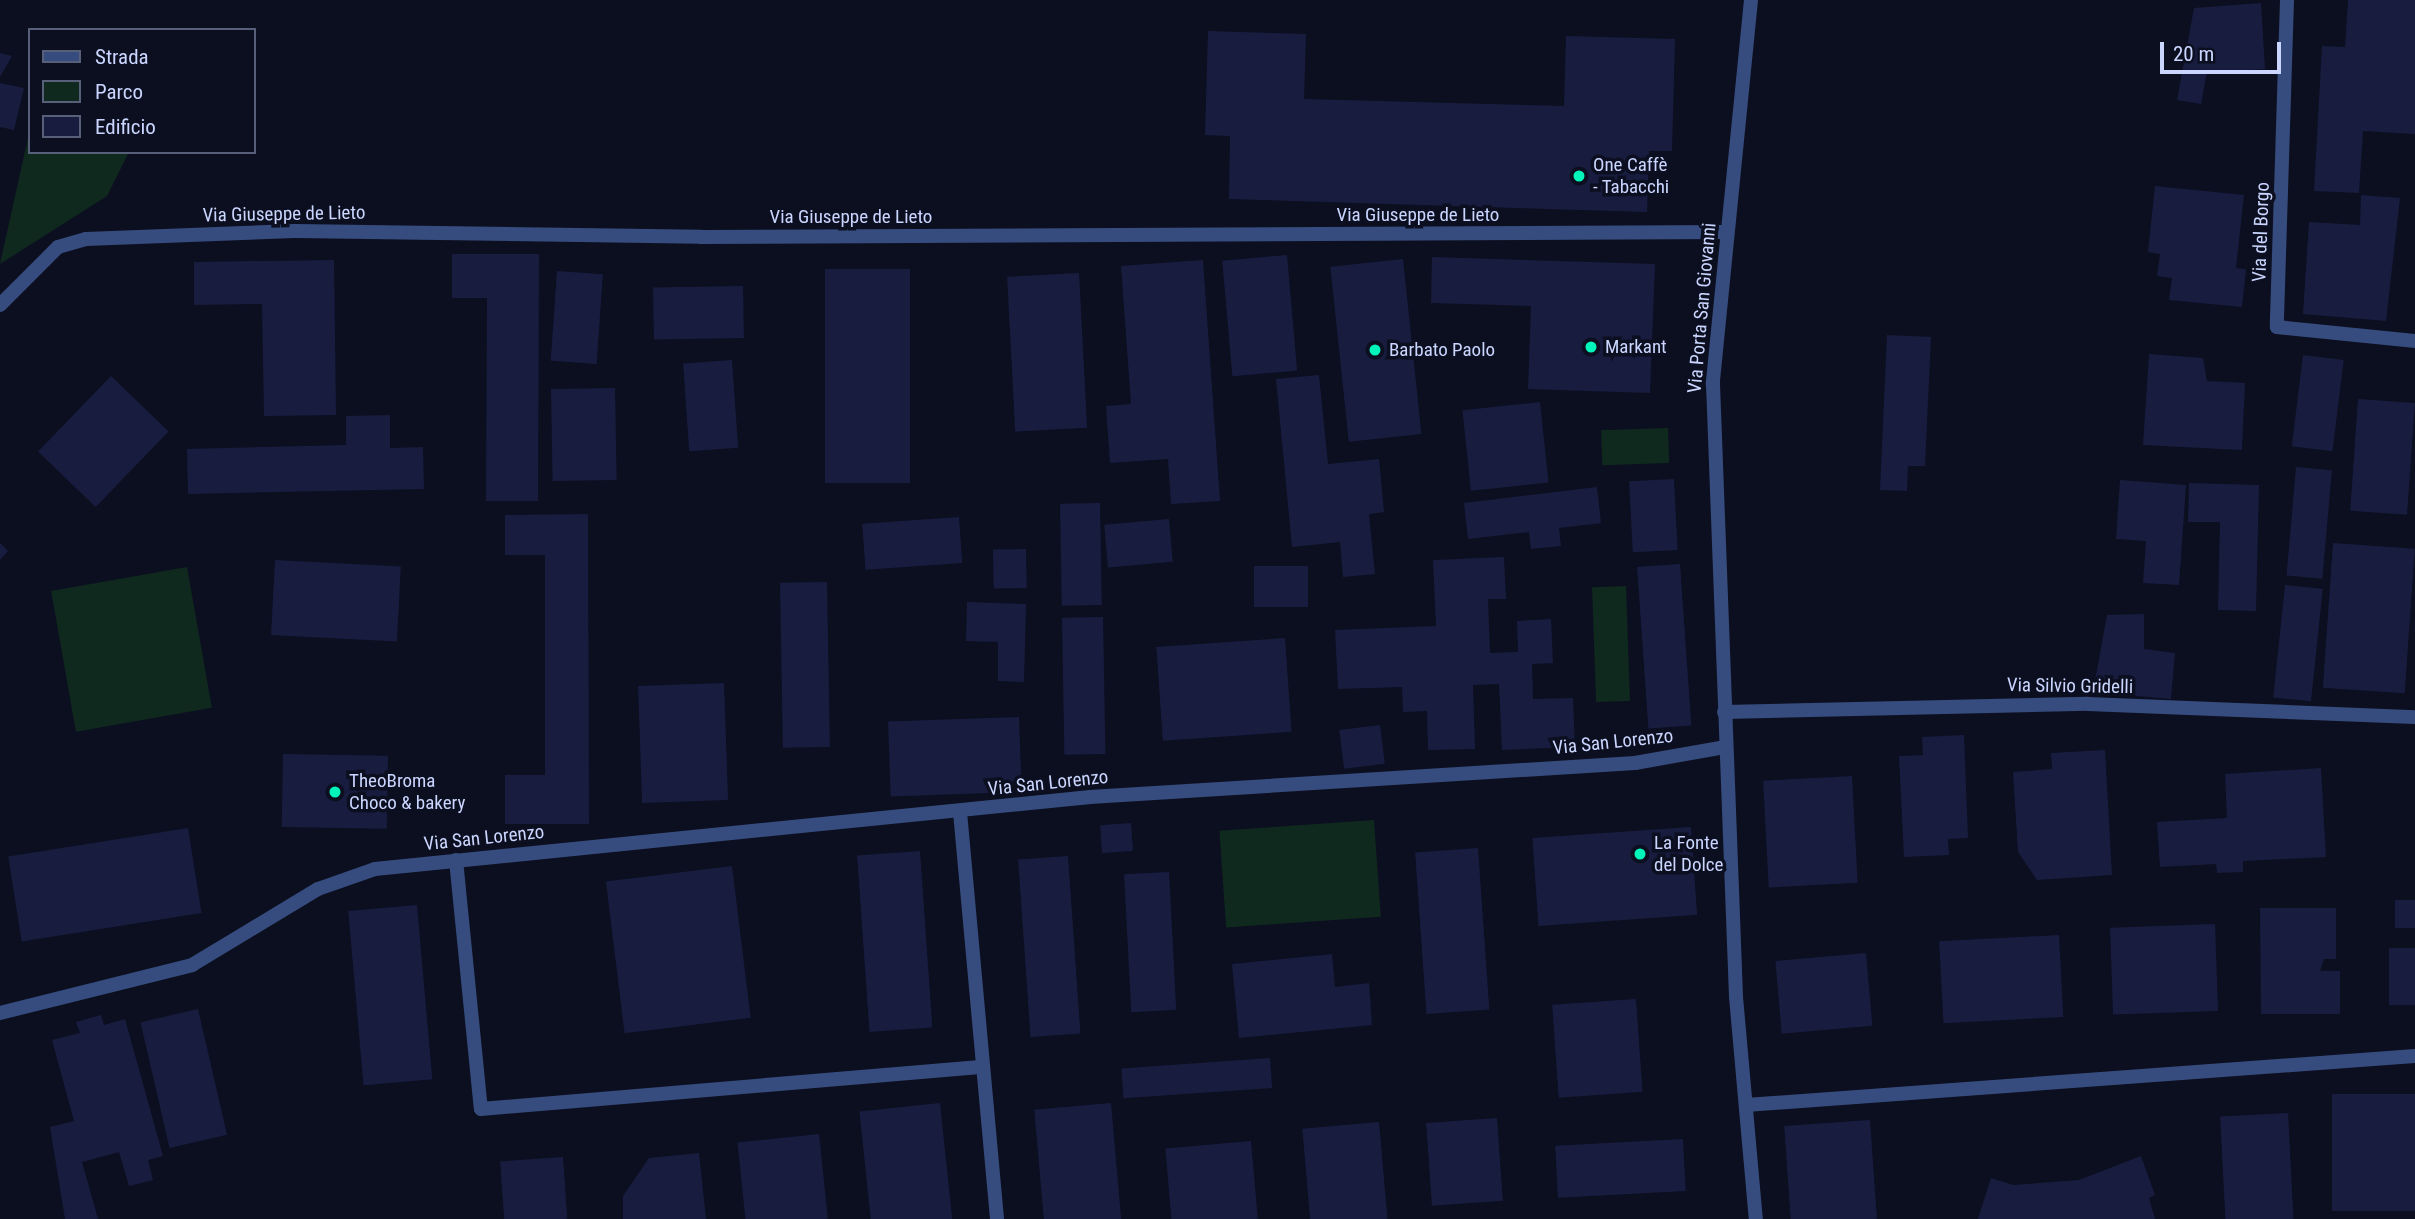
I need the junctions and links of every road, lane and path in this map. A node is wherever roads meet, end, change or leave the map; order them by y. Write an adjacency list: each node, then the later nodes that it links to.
1 (1751, 0): 3 (street, Via Porta San Giovanni)
2 (2287, 0): 5 (street, Via del Borgo)
3 (1727, 232): 4 (street, Via Giuseppe de Lieto); 6 (street, Via Porta San Giovanni)
4 (0, 305)
5 (2415, 341)
6 (1724, 712): 7 (street, Via Silvio Gridelli); 8 (street, Via Porta San Giovanni)
7 (2415, 717)
8 (1725, 747): 9 (street, Via San Lorenzo); 14 (street, Via Porta San Giovanni)
9 (960, 812): 10 (street, Via San Lorenzo); 13 (street)
10 (456, 860): 11 (street, Via San Lorenzo); 13 (street)
11 (0, 1013)
12 (2415, 1056): 14 (street)
13 (980, 1067): 15 (street)
14 (1746, 1105): 16 (street, Via Porta San Giovanni)
15 (997, 1219)
16 (1756, 1219)

